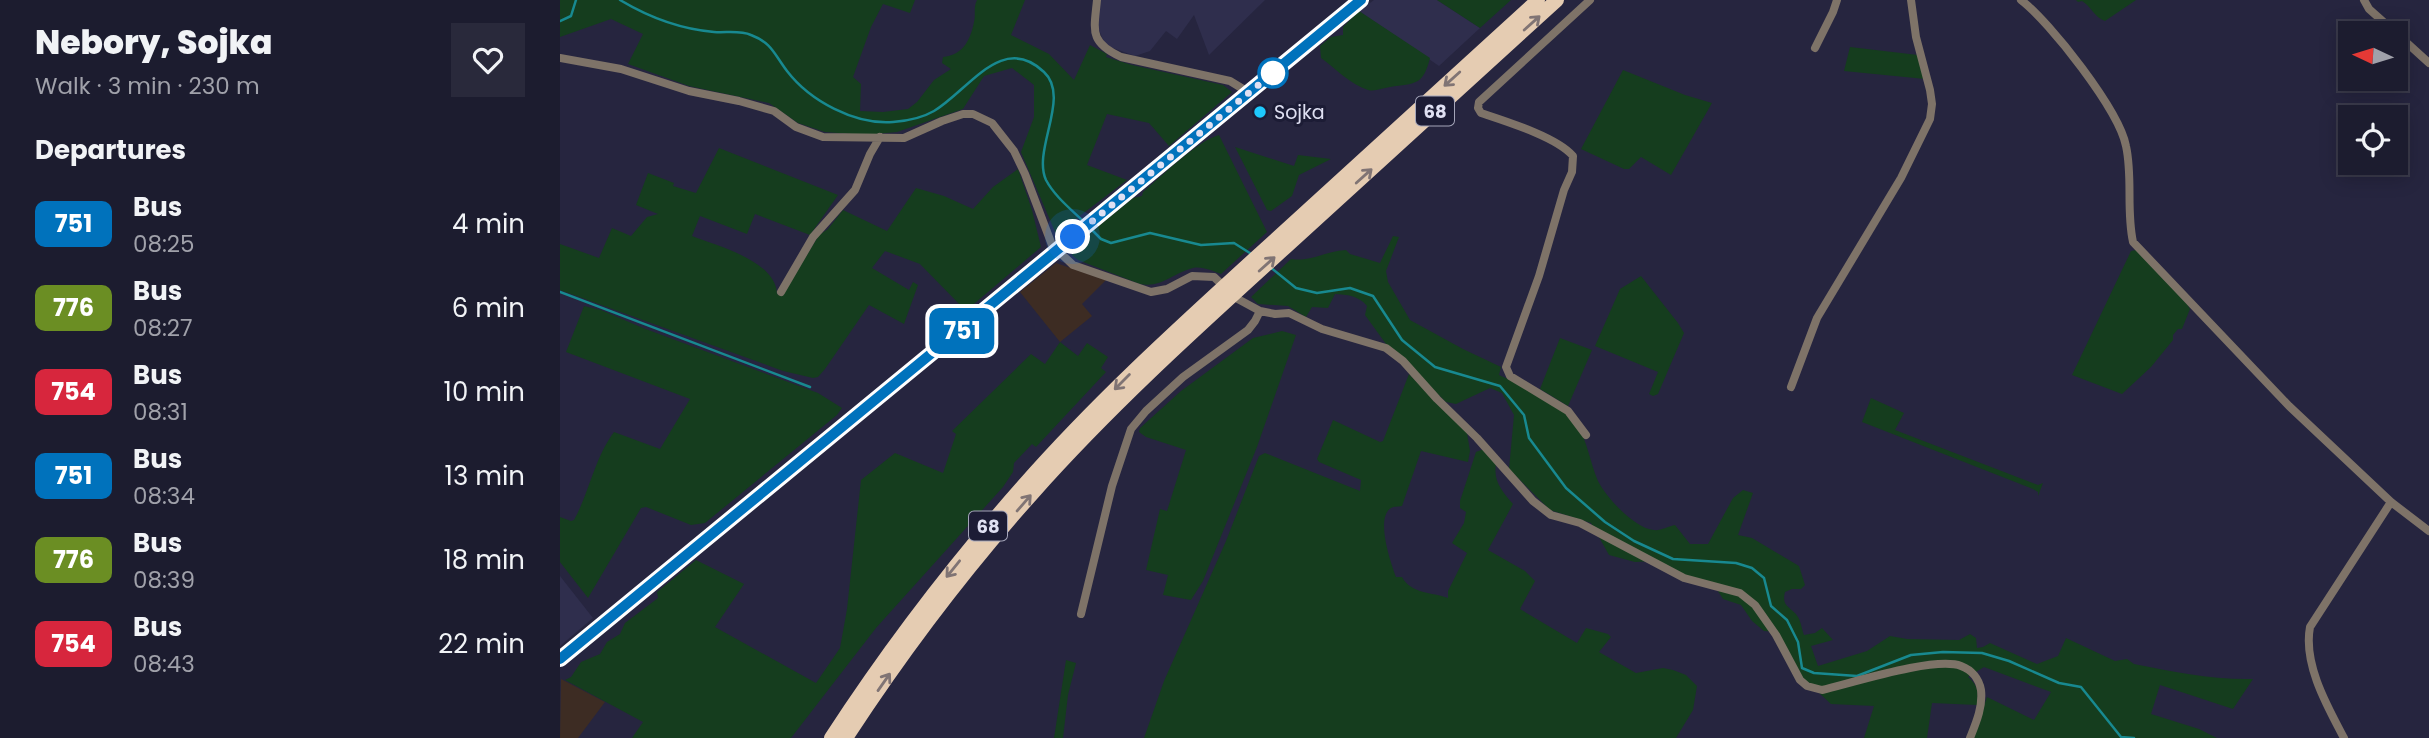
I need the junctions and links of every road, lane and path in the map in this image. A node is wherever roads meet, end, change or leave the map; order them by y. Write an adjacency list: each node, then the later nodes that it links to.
1 (1097, 0): 15 (street)
2 (1361, 0): 15 (main road)
3 (1538, 0): 17 (highway, 68, one-way to 17)
4 (1558, 0): 17 (highway, 68, one-way to 4)
5 (1591, 0): 23 (street)
6 (1837, 0): 12 (street)
7 (1911, 0): 22 (street)
8 (2021, 0): 24 (street)
9 (2364, 0): 10 (street)
10 (2382, 21)
11 (2408, 44): 14 (street)
12 (1815, 47)
13 (560, 58): 16 (street)
14 (2429, 64)
15 (1248, 92): 18 (main road)
16 (880, 137): 18 (street); 19 (street)
17 (1292, 232): 21 (highway, 68)
18 (1056, 250): 20 (street); 27 (main road)
19 (781, 292)
20 (1260, 311): 26 (street); 30 (street)
21 (1197, 320): 28 (highway, 68, one-way to 28); 29 (highway, 68, one-way to 21)
22 (1791, 387)
23 (1587, 435)
24 (2390, 502): 25 (street); 31 (street)
25 (2429, 531)
26 (1081, 614)
27 (560, 659)
28 (831, 738)
29 (846, 738)
30 (1970, 738)
31 (2344, 738)

